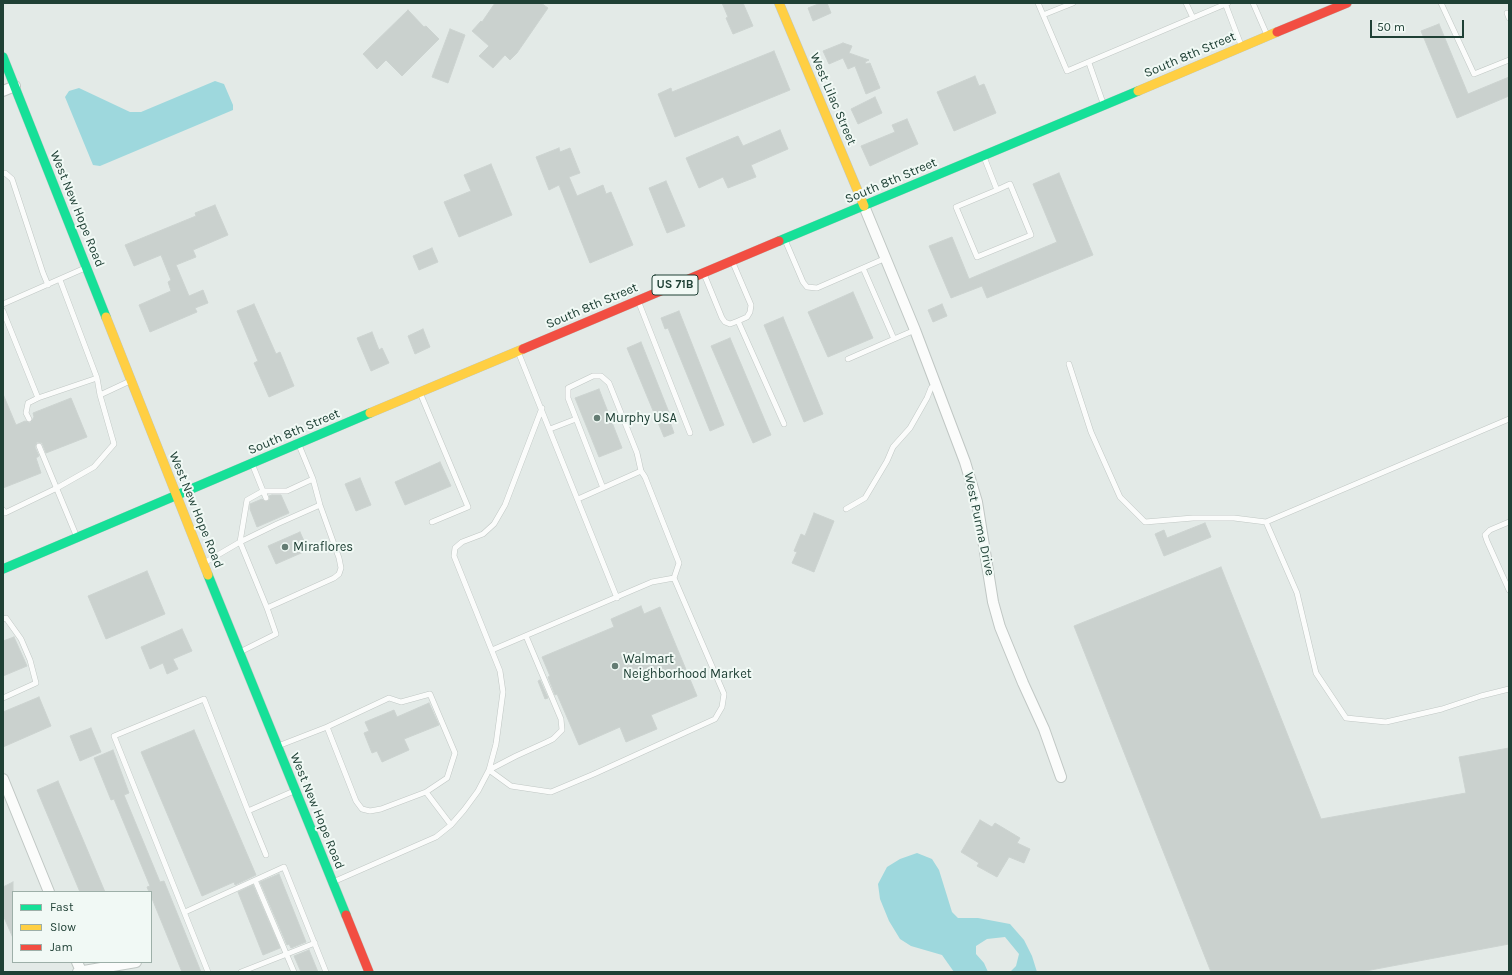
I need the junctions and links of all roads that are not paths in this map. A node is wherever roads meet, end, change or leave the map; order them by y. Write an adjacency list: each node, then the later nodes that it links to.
1 (779, 3): 22 (main road, West Lilac Street)
2 (1038, 3): 9 (lane)
3 (1073, 3): 9 (lane)
4 (1186, 3): 10 (lane)
5 (1226, 3): 10 (lane); 12 (lane)
6 (1253, 3): 11 (lane)
7 (1347, 3): 11 (main road, South 8th Street / US 71B)
8 (1441, 3): 14 (lane)
9 (1043, 15): 15 (lane)
10 (1193, 18): 15 (lane)
11 (1268, 36): 12 (main road, South 8th Street / US 71B)
12 (1242, 47): 18 (main road, South 8th Street / US 71B)
13 (3, 57): 16 (main road, West New Hope Road)
14 (1509, 60)
15 (1089, 63): 18 (lane)
16 (15, 86): 17 (street); 26 (main road, West New Hope Road)
17 (3, 91)
18 (1104, 105): 19 (main road, South 8th Street / US 71B)
19 (984, 156): 21 (lane); 22 (main road, South 8th Street / US 71B)
20 (3, 174): 30 (lane)
21 (997, 190): 21 (lane)
22 (864, 206): 23 (main road, South 8th Street / US 71B); 24 (street, West Purma Drive)
23 (785, 239): 25 (main road, South 8th Street / US 71B); 27 (lane)
24 (886, 258): 27 (lane); 35 (street, West Purma Drive)
25 (732, 261): 28 (main road, South 8th Street / US 71B); 34 (lane)
26 (86, 267): 29 (lane); 41 (main road, West New Hope Road)
27 (863, 268): 36 (lane)
28 (703, 273): 31 (main road, South 8th Street / US 71B); 34 (lane)
29 (60, 280): 30 (lane); 40 (lane)
30 (48, 285): 32 (lane)
31 (638, 300): 37 (main road, South 8th Street / US 71B); 52 (lane)
32 (3, 304)
33 (3, 311): 45 (lane)
34 (738, 321): 50 (lane)
35 (915, 330): 36 (lane); 42 (street, West Purma Drive)
36 (894, 339): 38 (lane)
37 (518, 351): 43 (main road, South 8th Street / US 71B); 46 (lane)
38 (848, 360)
39 (1069, 364): 68 (lane)
40 (97, 378): 44 (lane); 45 (lane)
41 (131, 380): 44 (lane); 61 (main road, West New Hope Road)
42 (936, 384): 65 (lane); 87 (street, West Purma Drive)
43 (420, 392): 53 (main road, South 8th Street / US 71B); 67 (lane)
44 (100, 395): 58 (lane)
45 (38, 398): 47 (lane)
46 (542, 408): 51 (lane); 80 (lane)
47 (29, 419)
48 (576, 419): 51 (lane); 56 (lane); 59 (lane)
49 (1509, 419): 68 (lane)
50 (784, 424)
51 (550, 429): 63 (lane)
52 (690, 433)
53 (298, 444): 55 (main road, South 8th Street / US 71B); 57 (lane)
54 (39, 446): 58 (lane)
55 (252, 464): 60 (lane); 61 (main road, South 8th Street / US 71B)
56 (641, 471): 59 (lane); 74 (lane)
57 (313, 479): 60 (lane); 64 (lane)
58 (57, 488): 66 (lane); 70 (lane)
59 (603, 488): 63 (lane)
60 (262, 490): 62 (lane); 71 (lane)
61 (176, 496): 70 (main road, South 8th Street / US 71B); 72 (main road, West New Hope Road)
62 (266, 498)
63 (578, 499): 76 (lane)
64 (320, 505): 71 (lane); 77 (lane)
65 (846, 509)
66 (3, 510)
67 (432, 522)
68 (1266, 522): 82 (lane)
69 (1509, 522): 75 (lane)
70 (77, 538): 73 (main road, South 8th Street / US 71B)
71 (240, 542): 72 (lane); 77 (lane)
72 (204, 564): 81 (main road, West New Hope Road)
73 (3, 569)
74 (674, 578): 76 (lane); 86 (lane)
75 (1509, 590)
76 (617, 598): 79 (lane)
77 (267, 608): 81 (lane)
78 (3, 619): 83 (lane)
79 (526, 636): 80 (lane); 86 (lane)
80 (492, 650): 86 (lane)
81 (239, 652): 85 (main road, West New Hope Road)
82 (1509, 689)
83 (3, 698)
84 (327, 727): 85 (lane); 90 (lane); 90 (lane)
85 (277, 747): 89 (main road, West New Hope Road)
86 (489, 770): 92 (lane)
87 (1061, 777)
88 (3, 778): 96 (street)
89 (295, 791): 91 (lane); 95 (main road, West New Hope Road)
90 (426, 792): 92 (lane)
91 (248, 811): 93 (lane); 97 (lane)
92 (451, 825): 95 (lane)
93 (266, 855)
94 (255, 880): 97 (lane); 98 (lane); 99 (lane)
95 (332, 882): 106 (main road, West New Hope Road)
96 (49, 891)
97 (184, 912): 102 (lane)
98 (314, 942): 99 (lane); 105 (lane)
99 (287, 955): 103 (lane); 104 (lane)
100 (126, 963): 101 (street)
101 (79, 968)
102 (208, 972)
103 (241, 972)
104 (294, 972)
105 (326, 972)
106 (369, 972)

